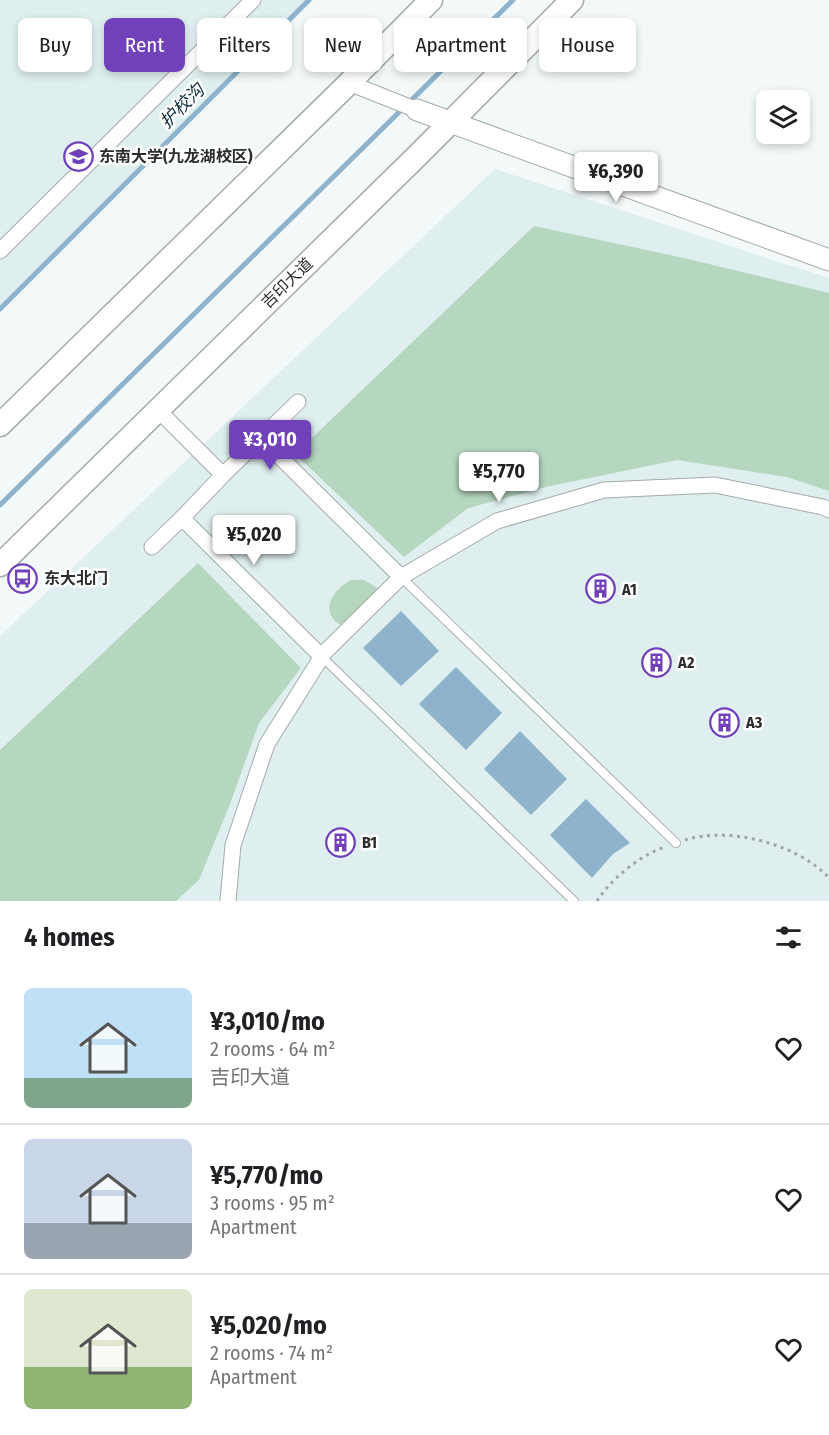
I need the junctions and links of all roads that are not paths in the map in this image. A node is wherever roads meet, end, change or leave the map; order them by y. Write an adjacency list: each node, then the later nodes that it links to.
1 (253, 0): 7 (street)
2 (432, 0): 4 (main road)
3 (572, 0): 6 (main road, 吉印大道)
4 (349, 83): 5 (street); 11 (main road)
5 (417, 110): 6 (street)
6 (450, 122): 8 (street); 10 (main road, 吉印大道)
7 (0, 251)
8 (829, 260)
9 (298, 402): 12 (street)
10 (158, 410): 13 (street); 17 (main road, 吉印大道)
11 (0, 425)
12 (261, 438): 13 (street); 18 (street)
13 (223, 475): 15 (street)
14 (829, 510): 18 (street)
15 (182, 518): 16 (street); 19 (street)
16 (152, 546)
17 (0, 565)
18 (401, 578): 19 (street); 20 (lane)
19 (322, 657): 21 (street); 22 (lane)
20 (676, 843)
21 (228, 901)
22 (574, 901)

